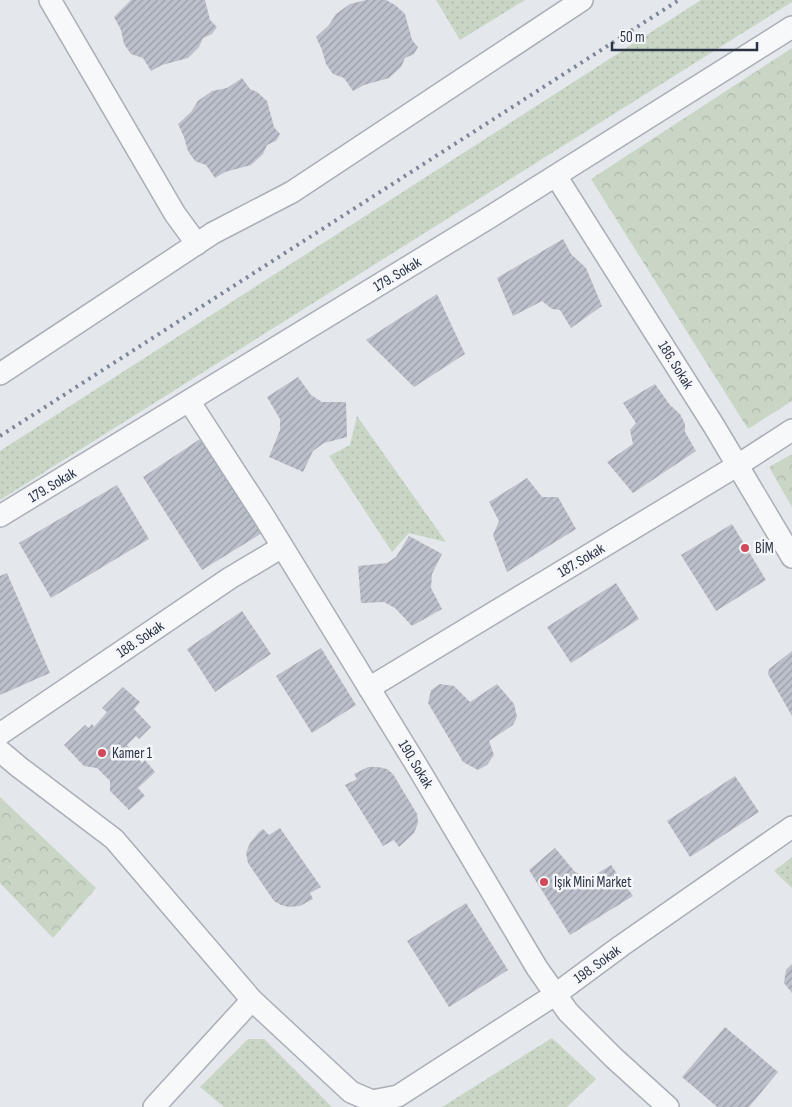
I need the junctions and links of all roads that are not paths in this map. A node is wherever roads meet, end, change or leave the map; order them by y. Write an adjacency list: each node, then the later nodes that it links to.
1 (50, 0): 5 (street)
2 (582, 0): 5 (street)
3 (792, 26): 4 (street, 179. Sokak)
4 (556, 176): 7 (street, 179. Sokak); 9 (street, 186. Sokak)
5 (197, 244): 6 (street)
6 (0, 374)
7 (189, 401): 10 (street, 179. Sokak); 11 (street, 190. Sokak)
8 (792, 430): 9 (street, 187. Sokak)
9 (738, 465): 12 (street, 186. Sokak); 13 (street, 187. Sokak)
10 (0, 516)
11 (282, 547): 13 (street, 190. Sokak); 14 (street, 188. Sokak)
12 (792, 557)
13 (370, 688): 17 (street, 190. Sokak)
14 (0, 734)
15 (0, 751): 18 (street)
16 (792, 828): 17 (street, 198. Sokak)
17 (556, 994): 18 (street, 198. Sokak); 20 (street, 190. Sokak)
18 (252, 1000): 19 (street)
19 (154, 1107)
20 (668, 1107)

